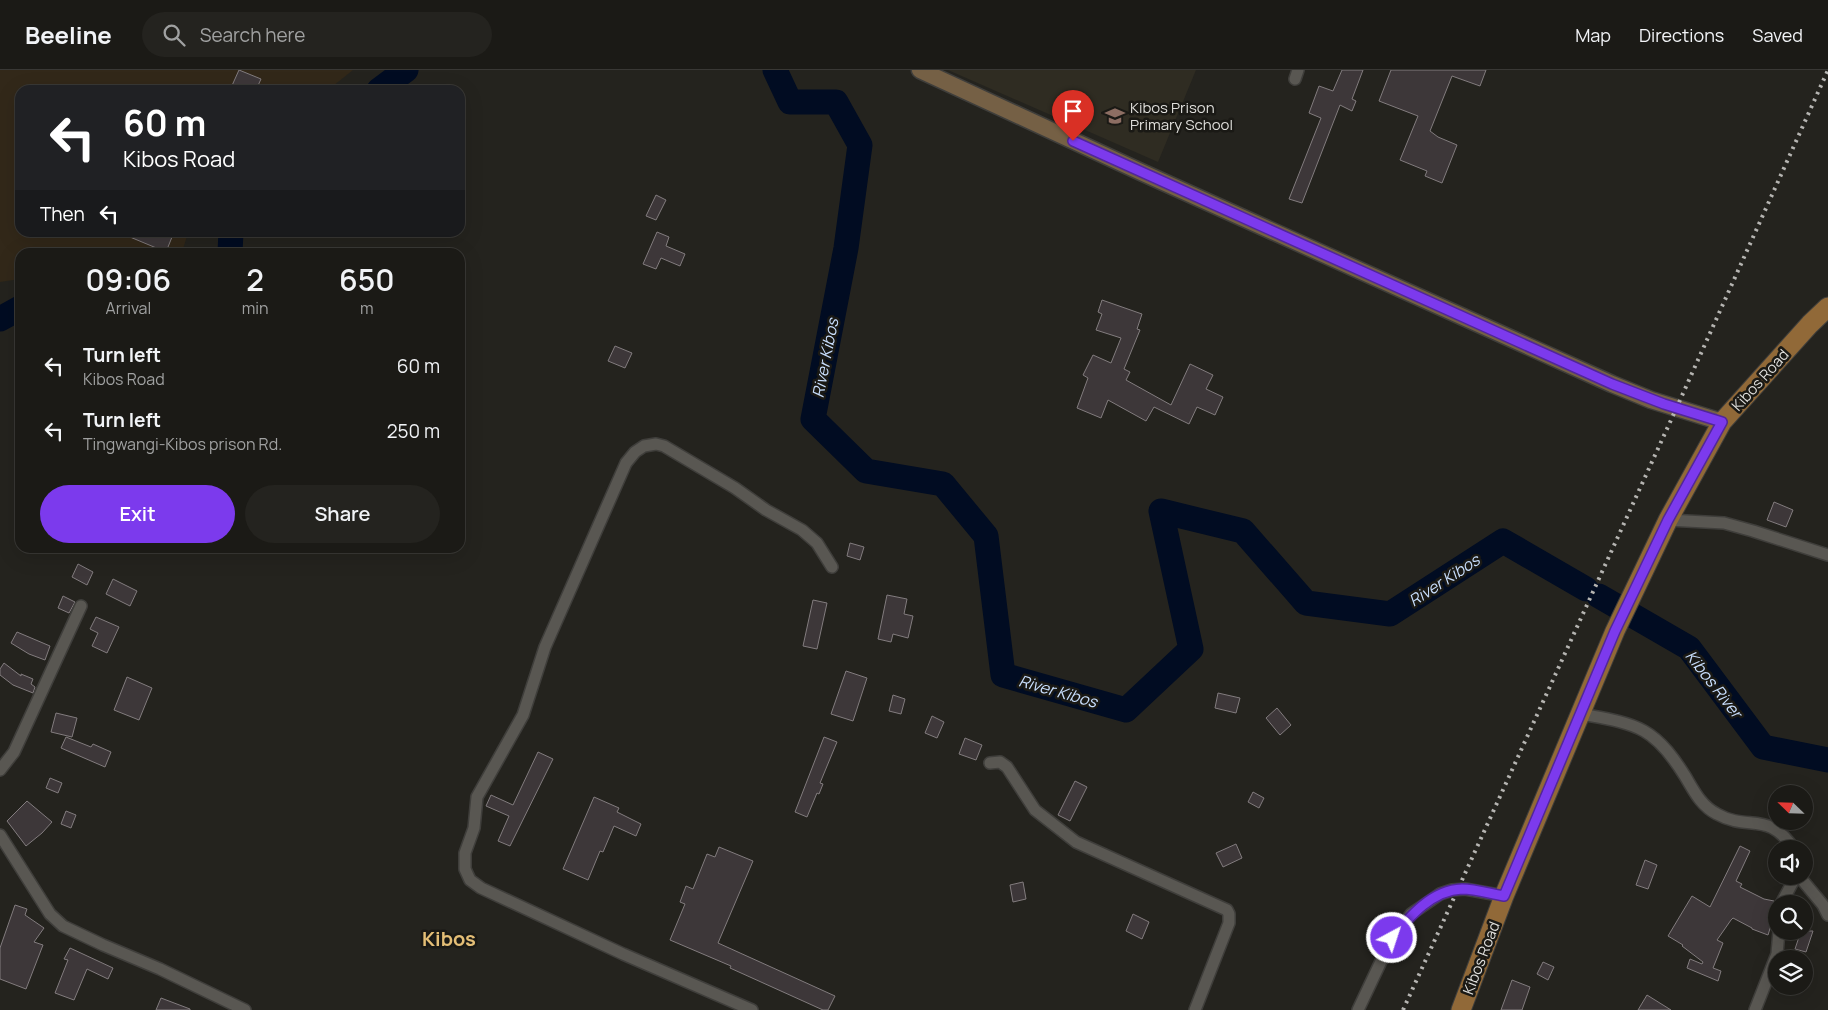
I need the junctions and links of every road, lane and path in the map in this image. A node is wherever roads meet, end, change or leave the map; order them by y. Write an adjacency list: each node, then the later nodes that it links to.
1 (920, 70): 3 (street)
2 (1828, 307): 3 (main road, Kibos Road)
3 (1722, 422): 4 (main road, Kibos Road)
4 (1668, 520): 5 (street); 8 (main road, Kibos Road)
5 (1828, 555)
6 (832, 567): 18 (street)
7 (81, 606): 10 (street)
8 (1581, 714): 12 (street); 14 (main road, Kibos Road)
9 (990, 763): 19 (street)
10 (0, 770)
11 (0, 835): 17 (street)
12 (1786, 840)
13 (1806, 885): 15 (street)
14 (1504, 896): 20 (street); 21 (main road, Kibos Road)
15 (1828, 915)
16 (1778, 940): 22 (street)
17 (246, 1010)
18 (752, 1010)
19 (1195, 1010)
20 (1358, 1010)
21 (1461, 1010)
22 (1755, 1010)

